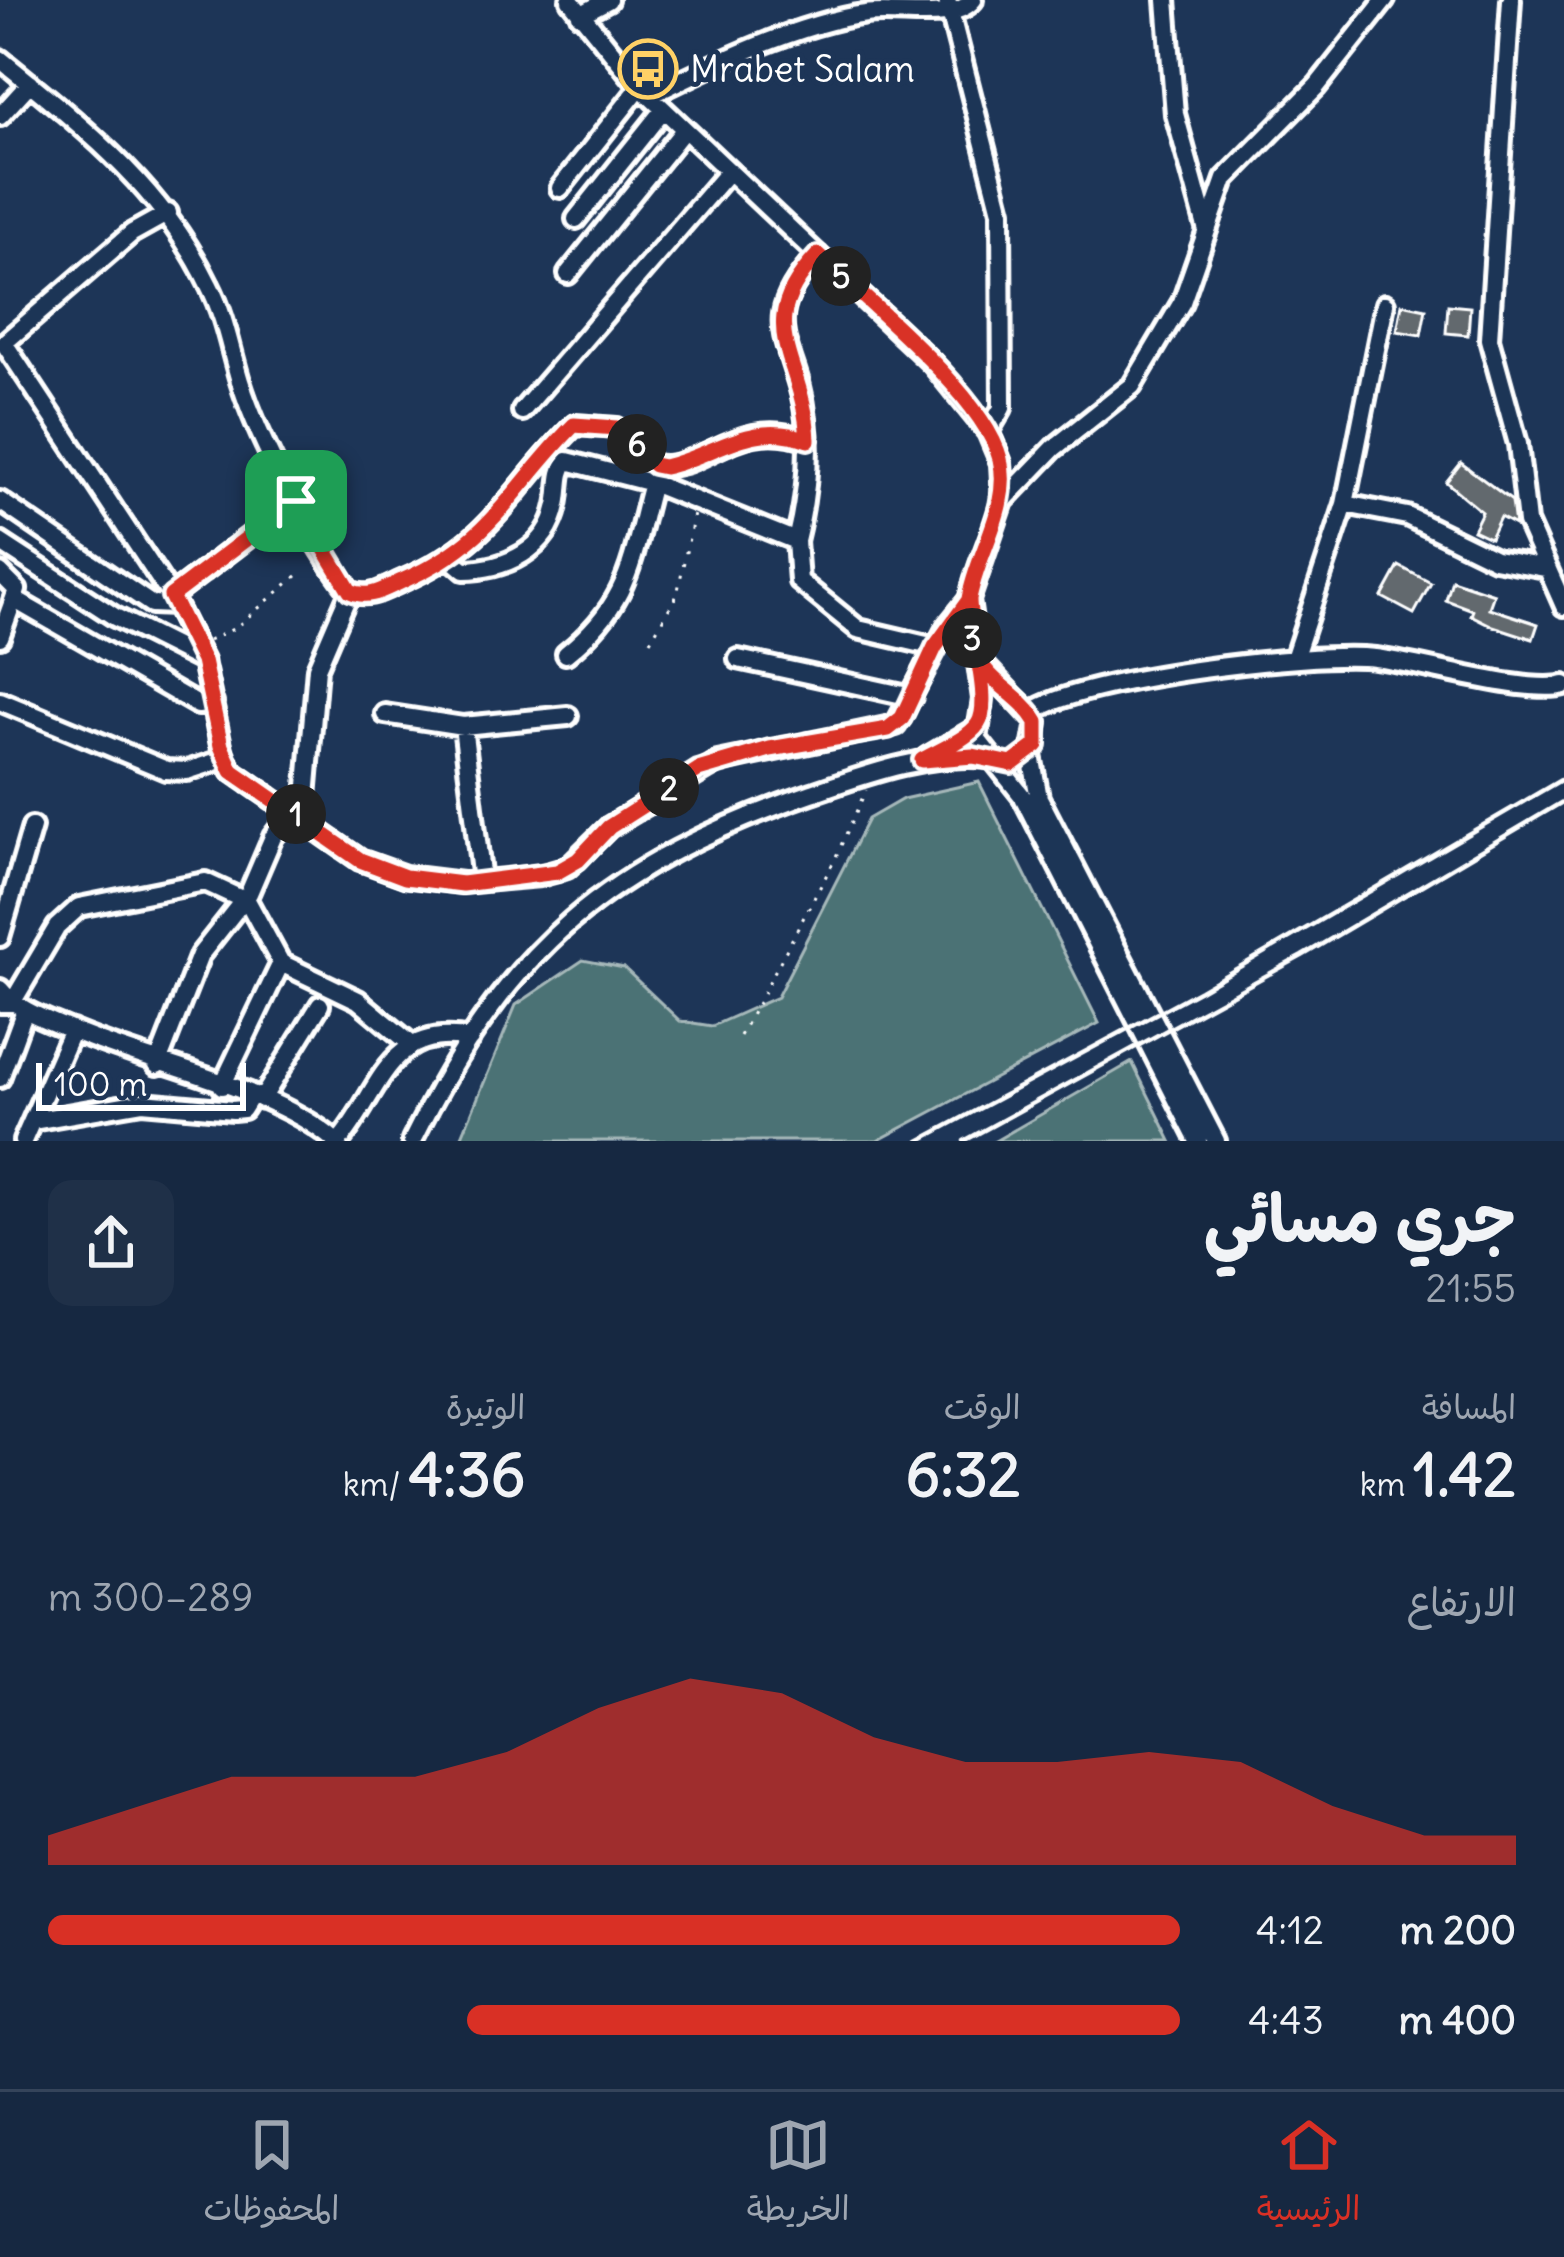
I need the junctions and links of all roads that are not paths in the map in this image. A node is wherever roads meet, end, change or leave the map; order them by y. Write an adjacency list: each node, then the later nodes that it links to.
1 (608, 0): 7 (street)
2 (973, 0): 6 (street)
3 (1166, 0): 18 (street)
4 (1385, 0): 18 (street)
5 (1511, 0): 36 (street)
6 (949, 7): 10 (street); 24 (street)
7 (575, 8): 10 (street)
8 (0, 58): 9 (street)
9 (30, 83): 12 (street); 16 (street)
10 (644, 91): 11 (street); 15 (street)
11 (663, 110): 13 (street); 17 (street)
12 (0, 116)
13 (684, 130): 14 (street); 20 (street)
14 (728, 172): 19 (street); 23 (street)
15 (560, 188)
16 (167, 213): 22 (street); 30 (street)
17 (576, 219)
18 (1206, 227): 31 (street)
19 (818, 255): 24 (street); 26 (street)
20 (568, 274)
21 (1385, 304): 32 (street)
22 (2, 345): 41 (street)
23 (522, 411)
24 (988, 432): 31 (street)
25 (564, 436): 27 (street); 28 (street); 35 (street)
26 (808, 440): 28 (street); 33 (street)
27 (569, 460): 28 (street); 35 (street)
28 (653, 474): 33 (street); 46 (street)
29 (0, 501): 41 (street)
30 (296, 501): 38 (street); 41 (street)
31 (1003, 501): 40 (street)
32 (1346, 504): 36 (street); 49 (street)
33 (796, 541): 44 (street)
34 (0, 542): 45 (street)
35 (449, 557): 38 (street)
36 (1546, 568): 42 (street)
37 (0, 573): 39 (street)
38 (350, 591): 63 (street)
39 (15, 600): 43 (street); 53 (street)
40 (969, 600): 44 (street); 47 (street)
41 (173, 601): 45 (street)
42 (1564, 606)
43 (0, 637)
44 (935, 647): 51 (street)
45 (200, 654): 53 (street)
46 (566, 654)
47 (976, 656): 54 (street); 57 (street)
48 (738, 658): 51 (street)
49 (1294, 659): 50 (street); 54 (street)
50 (1564, 685)
51 (912, 697): 65 (street)
52 (0, 701): 60 (street)
53 (213, 703): 60 (street)
54 (1027, 708): 57 (street); 59 (street)
55 (386, 714): 58 (street)
56 (568, 716): 58 (street)
57 (980, 721): 61 (street); 62 (street)
58 (463, 726): 65 (street)
59 (1031, 754): 62 (street); 67 (street)
60 (224, 760): 63 (street)
61 (922, 760): 62 (street); 73 (street)
62 (995, 761): 67 (street)
63 (298, 816): 65 (street); 66 (street)
64 (32, 827): 68 (street)
65 (482, 881)
66 (245, 899): 69 (street); 70 (street); 75 (street)
67 (1082, 899): 79 (street)
68 (0, 938)
69 (281, 963): 74 (street); 77 (street)
70 (9, 1001): 72 (street); 76 (street)
71 (320, 1004): 78 (street)
72 (72, 1030): 75 (street); 80 (street)
73 (470, 1039): 74 (street); 83 (street)
74 (412, 1045): 82 (street)
75 (157, 1065): 77 (street)
76 (0, 1078)
77 (222, 1085): 78 (street)
78 (256, 1097): 80 (street); 82 (street)
79 (1190, 1102): 84 (street); 85 (street)
80 (32, 1121): 81 (street)
81 (23, 1141)
82 (337, 1141)
83 (412, 1141)
84 (1198, 1141)
85 (1216, 1141)

